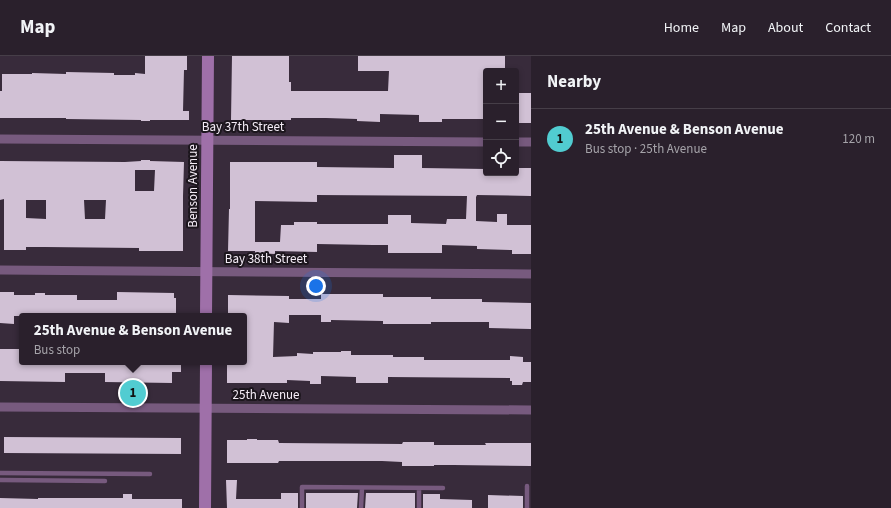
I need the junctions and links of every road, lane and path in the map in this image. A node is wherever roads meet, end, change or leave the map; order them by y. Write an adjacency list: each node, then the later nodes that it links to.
1 (208, 56): 3 (street, Benson Avenue)
2 (0, 139): 3 (street, Bay 37th Street)
3 (207, 140): 4 (street, Bay 37th Street); 8 (street, Benson Avenue)
4 (483, 142)
5 (519, 142): 6 (street)
6 (531, 142)
7 (0, 270): 8 (street, Bay 38th Street)
8 (206, 272): 9 (street, Bay 38th Street); 10 (street, Benson Avenue)
9 (531, 274)
10 (206, 313)
11 (206, 365): 13 (street)
12 (0, 407): 13 (street, 25th Avenue)
13 (205, 408): 14 (street, 25th Avenue); 23 (street)
14 (531, 410)
15 (0, 473): 16 (lane)
16 (150, 474)
17 (0, 480): 18 (lane)
18 (105, 481)
19 (527, 486): 27 (lane)
20 (362, 488): 21 (lane); 24 (lane); 25 (lane)
21 (419, 488): 22 (lane); 26 (lane)
22 (443, 488)
23 (205, 508)
24 (302, 508)
25 (362, 508)
26 (419, 508)
27 (527, 508)

